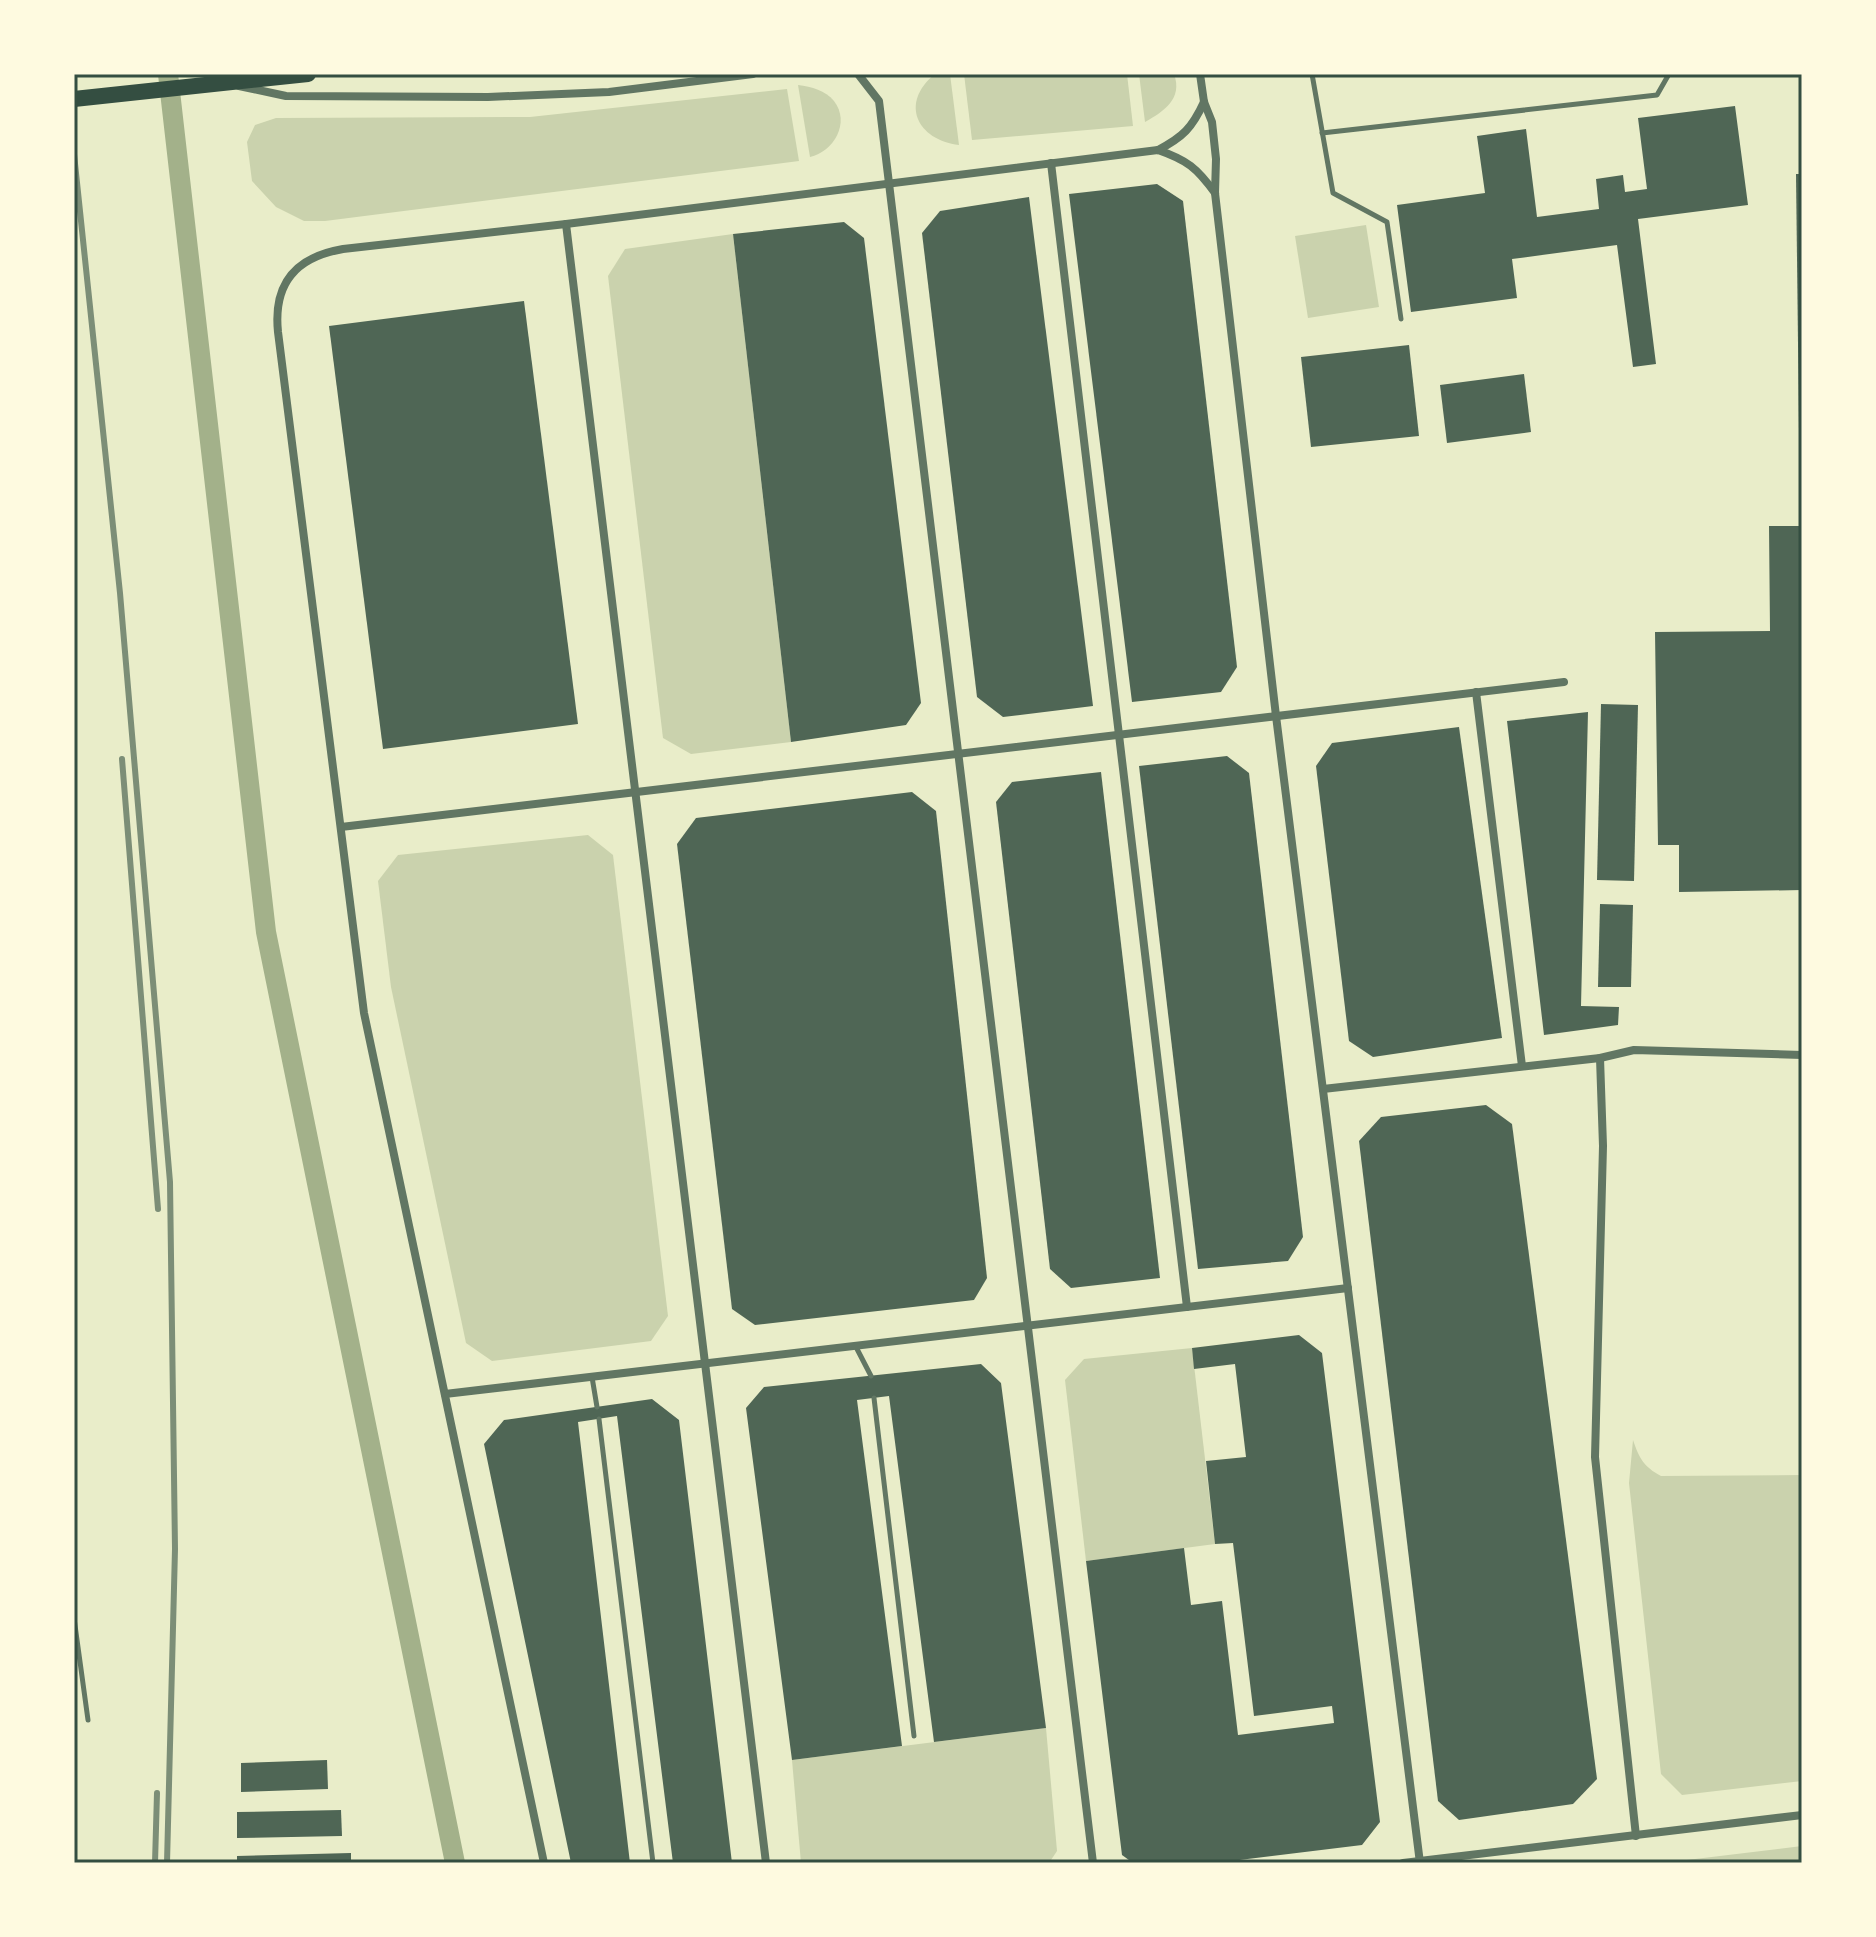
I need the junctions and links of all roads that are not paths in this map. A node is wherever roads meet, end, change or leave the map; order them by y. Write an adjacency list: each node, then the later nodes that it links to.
1 (308, 74): 7 (highway)
2 (753, 74): 7 (street)
3 (858, 74): 13 (street)
4 (1200, 74): 9 (street)
5 (1312, 74): 10 (lane)
6 (1669, 74): 10 (lane)
7 (222, 83): 8 (highway)
8 (74, 99)
9 (1204, 102): 11 (street); 14 (street)
10 (1322, 133): 16 (lane)
11 (1158, 150): 12 (street); 14 (street)
12 (1051, 163): 13 (street); 20 (street)
13 (888, 183): 15 (street); 21 (street)
14 (1215, 193): 19 (street)
15 (566, 224): 22 (street); 23 (street)
16 (1401, 319)
17 (1564, 682): 18 (street)
18 (1476, 692): 19 (street); 26 (street)
19 (1276, 716): 20 (street); 27 (street)
20 (1119, 735): 21 (street); 29 (street)
21 (958, 754): 22 (street); 30 (street)
22 (635, 792): 23 (street); 32 (street)
23 (341, 827): 35 (street)
24 (1802, 1055): 25 (street)
25 (1600, 1058): 26 (street); 43 (street)
26 (1522, 1066): 27 (street)
27 (1323, 1089): 28 (street)
28 (1348, 1288): 29 (street); 44 (street)
29 (1187, 1307): 30 (street)
30 (1028, 1326): 31 (street); 48 (street)
31 (856, 1346): 32 (street); 33 (lane)
32 (705, 1364): 34 (street); 47 (street)
33 (871, 1376)
34 (592, 1377): 35 (street); 37 (lane)
35 (445, 1394): 45 (street)
36 (874, 1398): 41 (lane)
37 (597, 1407)
38 (599, 1419): 46 (lane)
39 (74, 1618): 40 (lane)
40 (88, 1720)
41 (914, 1736)
42 (1802, 1815): 43 (street)
43 (1636, 1836): 44 (street)
44 (1420, 1862): 49 (street)
45 (544, 1863)
46 (653, 1863)
47 (766, 1863)
48 (1093, 1863)
49 (1403, 1863)

